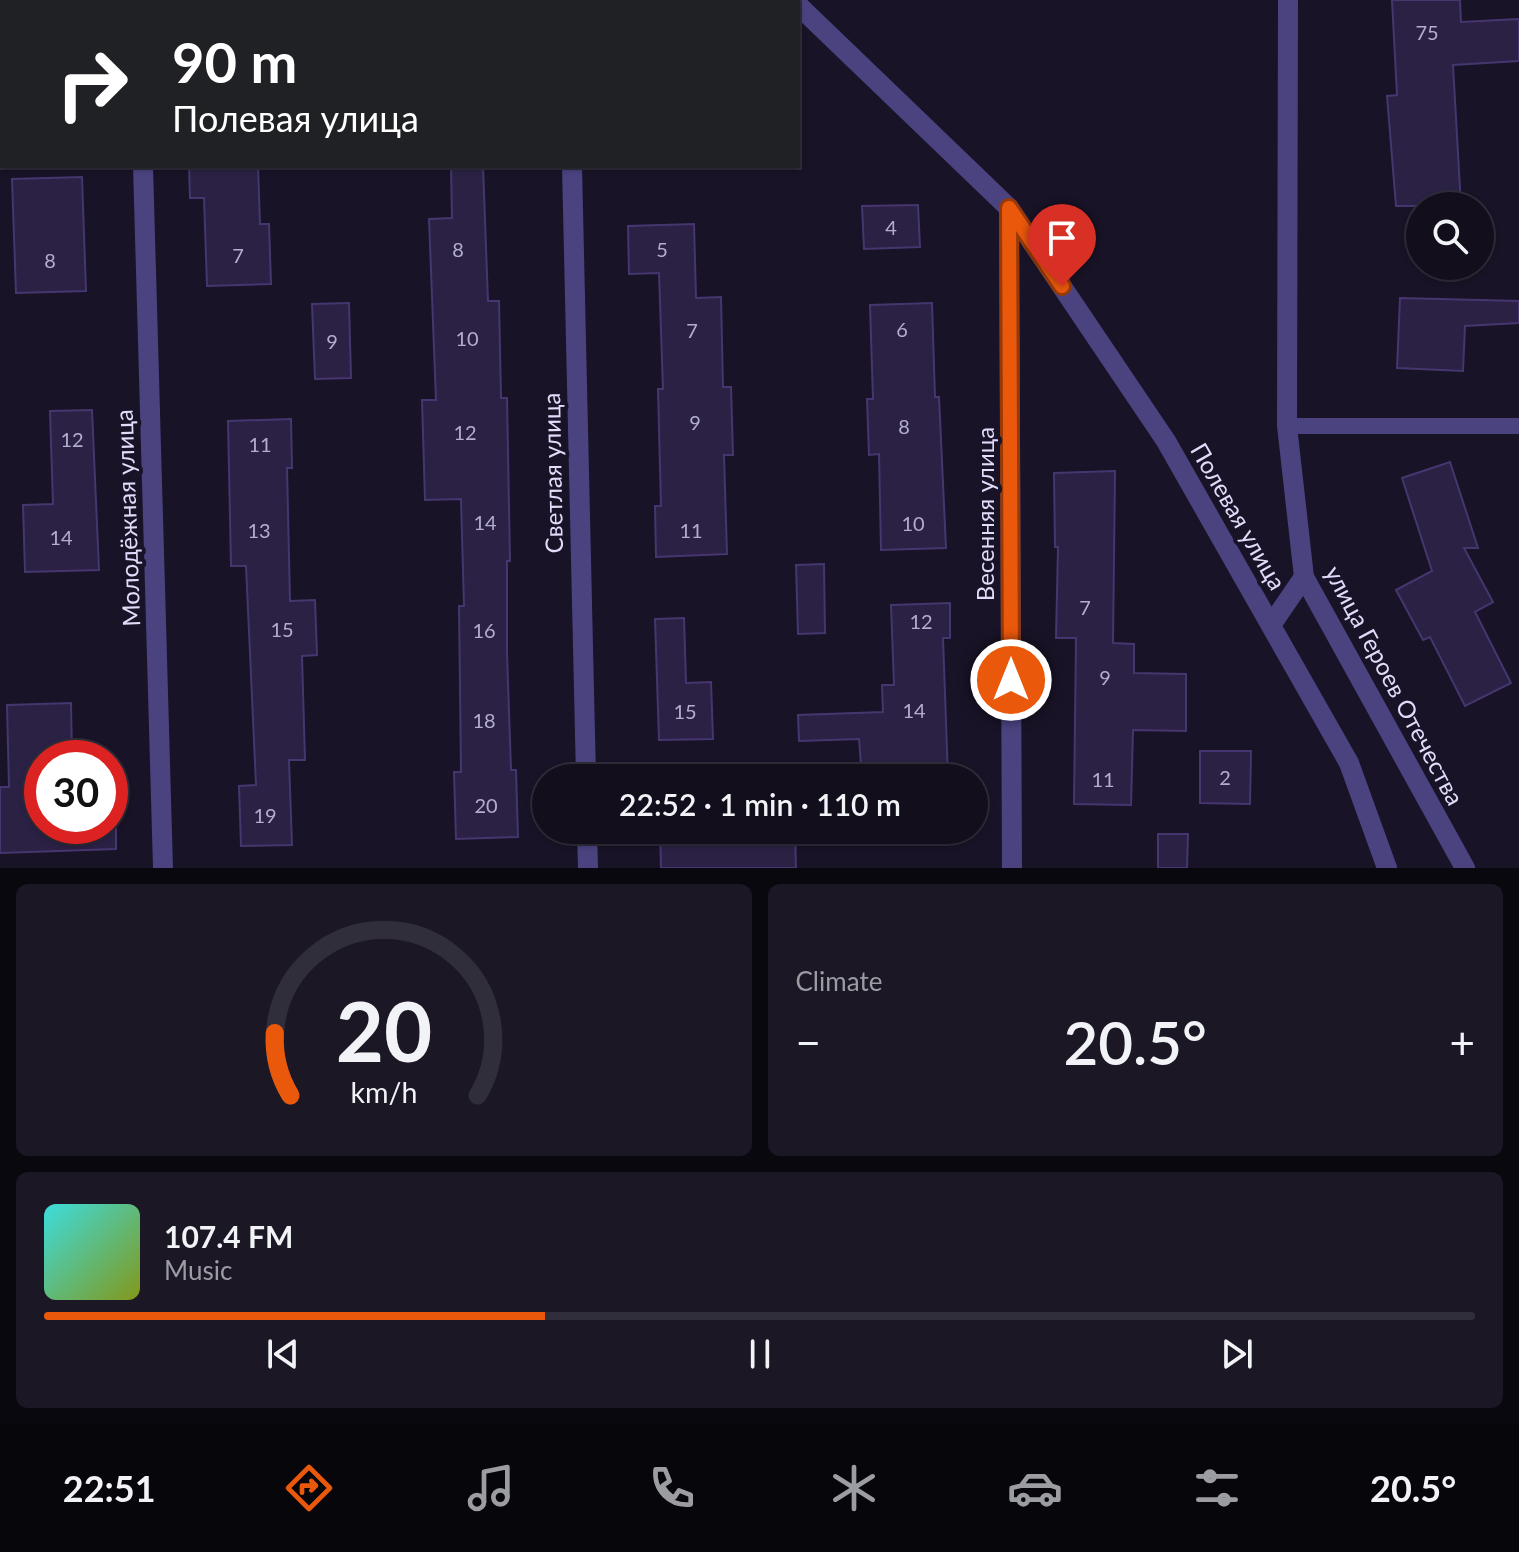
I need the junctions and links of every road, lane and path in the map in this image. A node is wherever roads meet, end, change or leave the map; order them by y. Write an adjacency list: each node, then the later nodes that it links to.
1 (1288, 0): 6 (street, улица Героев Отечества)
2 (800, 7): 5 (street, Полевая улица)
3 (143, 168): 12 (street, Молодёжная улица)
4 (572, 168): 10 (street, Светлая улица)
5 (1009, 208): 9 (street, Полевая улица); 14 (street, Весенняя улица)
6 (1287, 426): 7 (lane); 8 (street, улица Героев Отечества)
7 (1519, 426)
8 (1304, 577): 9 (street); 16 (street, улица Героев Отечества)
9 (1271, 625): 15 (street, Полевая улица)
10 (586, 764)
11 (587, 844): 13 (street)
12 (163, 868)
13 (588, 868)
14 (1012, 868)
15 (1387, 868)
16 (1465, 868)

